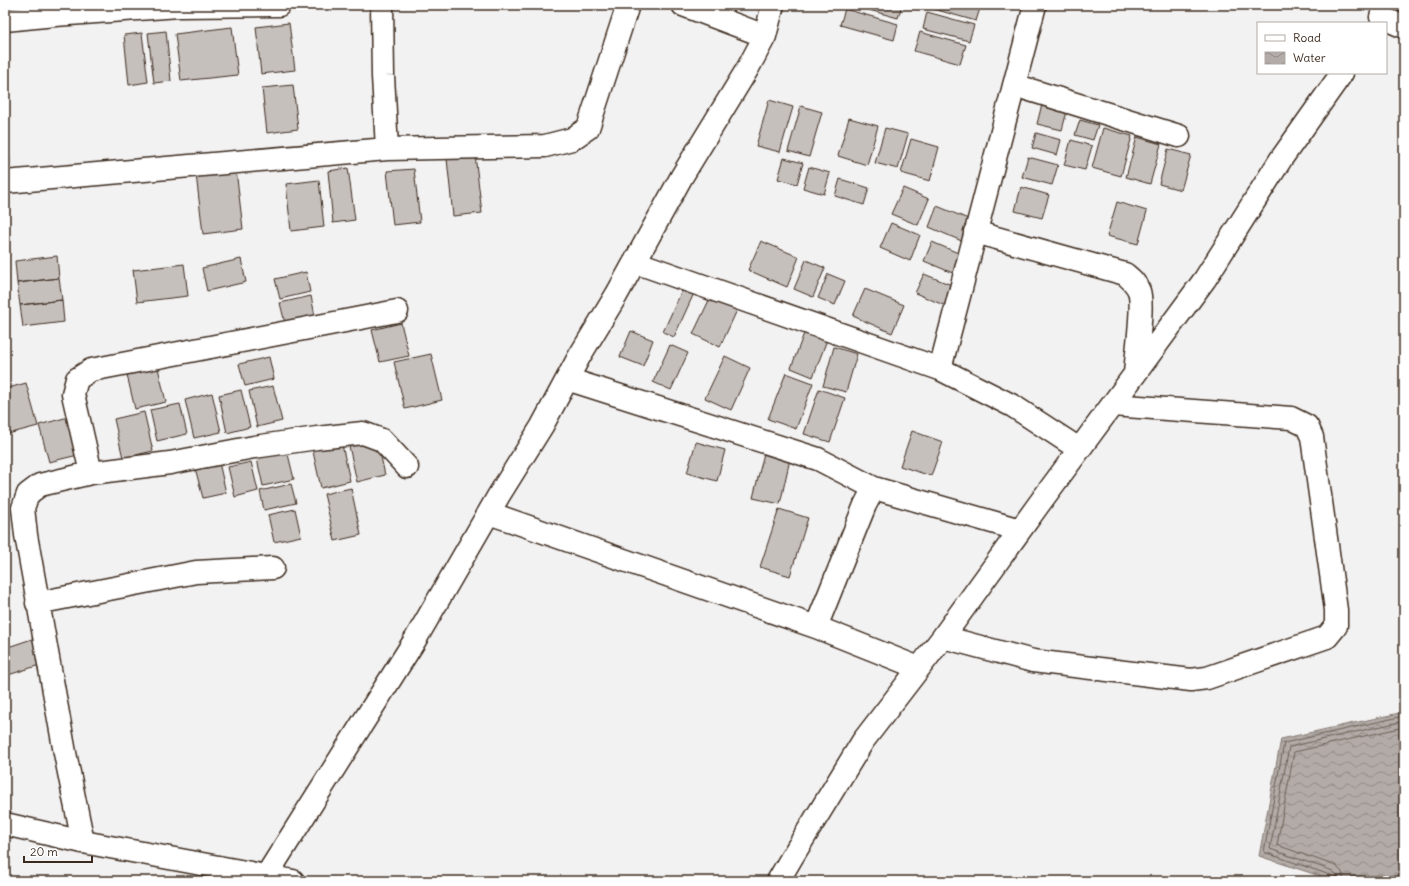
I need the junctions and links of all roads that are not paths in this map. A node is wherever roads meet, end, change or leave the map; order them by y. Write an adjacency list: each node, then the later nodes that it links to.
1 (279, 5): 8 (street)
2 (382, 5): 14 (street)
3 (628, 5): 14 (street)
4 (683, 5): 10 (street)
5 (773, 5): 10 (street)
6 (1034, 5): 12 (street)
7 (1382, 15): 9 (street)
8 (5, 20)
9 (1404, 27)
10 (765, 36): 17 (street)
11 (1341, 74): 20 (street)
12 (1014, 85): 13 (street); 16 (street)
13 (1179, 136)
14 (387, 149): 15 (street)
15 (5, 182)
16 (975, 232): 19 (street); 20 (street)
17 (635, 262): 19 (street); 21 (street)
18 (396, 311): 25 (street)
19 (940, 369): 23 (street)
20 (1134, 374): 22 (street)
21 (567, 380): 26 (street); 27 (street)
22 (1112, 405): 23 (street); 32 (street)
23 (1079, 449): 28 (street)
24 (407, 467): 25 (street)
25 (91, 473): 30 (street)
26 (874, 488): 28 (street); 31 (street)
27 (489, 513): 31 (street); 36 (street)
28 (1020, 530): 32 (street)
29 (273, 568): 30 (street)
30 (37, 603): 35 (street)
31 (816, 627): 33 (street)
32 (943, 637): 33 (street)
33 (919, 668): 38 (street)
34 (5, 824): 35 (street)
35 (83, 842): 36 (street)
36 (265, 878): 37 (street)
37 (293, 881)
38 (778, 881)

